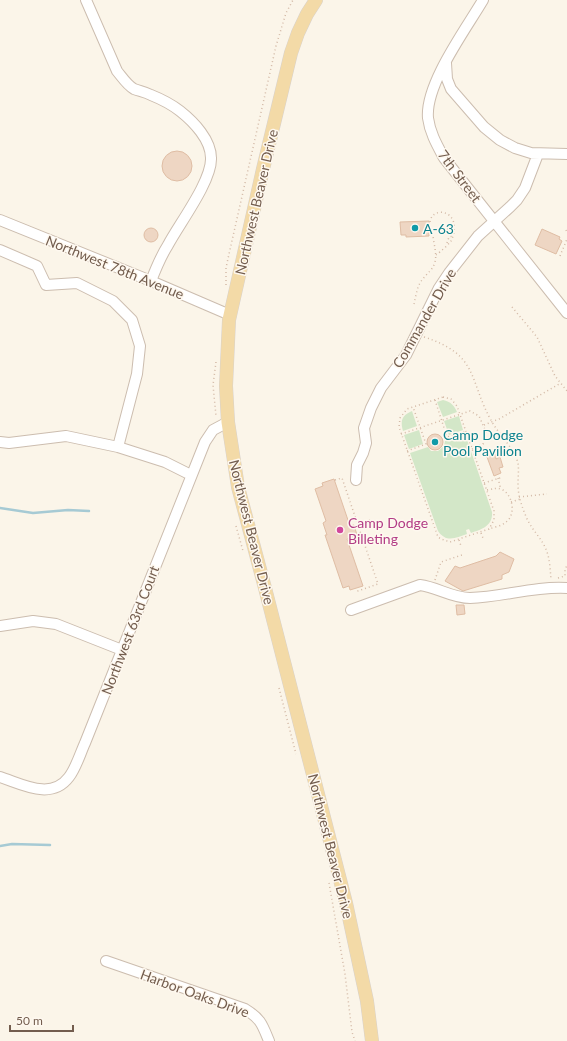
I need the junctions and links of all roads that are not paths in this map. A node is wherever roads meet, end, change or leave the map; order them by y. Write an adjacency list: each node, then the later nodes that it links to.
1 (86, 0): 10 (street)
2 (316, 0): 12 (main road, Northwest Beaver Drive)
3 (484, 0): 4 (street, 7th Street)
4 (446, 63): 5 (street); 8 (street, 7th Street)
5 (538, 154): 6 (street); 8 (street, Commander Drive)
6 (567, 154)
7 (0, 220): 10 (street, Northwest 78th Avenue)
8 (494, 221): 11 (street, 7th Street); 17 (street, Commander Drive)
9 (0, 250): 15 (street)
10 (151, 281): 12 (street, Northwest 78th Avenue)
11 (567, 313)
12 (230, 315): 13 (main road, Northwest Beaver Drive)
13 (228, 422): 16 (street, Northwest 63rd Court); 25 (main road, Northwest Beaver Drive)
14 (0, 442): 15 (street)
15 (118, 447): 16 (street)
16 (191, 475): 21 (street, Northwest 63rd Court)
17 (356, 480)
18 (567, 588): 19 (street)
19 (351, 610)
20 (0, 626): 21 (street)
21 (122, 650): 22 (street, Northwest 63rd Court)
22 (0, 776)
23 (106, 961): 24 (street, Harbor Oaks Drive)
24 (269, 1041)
25 (372, 1041)

